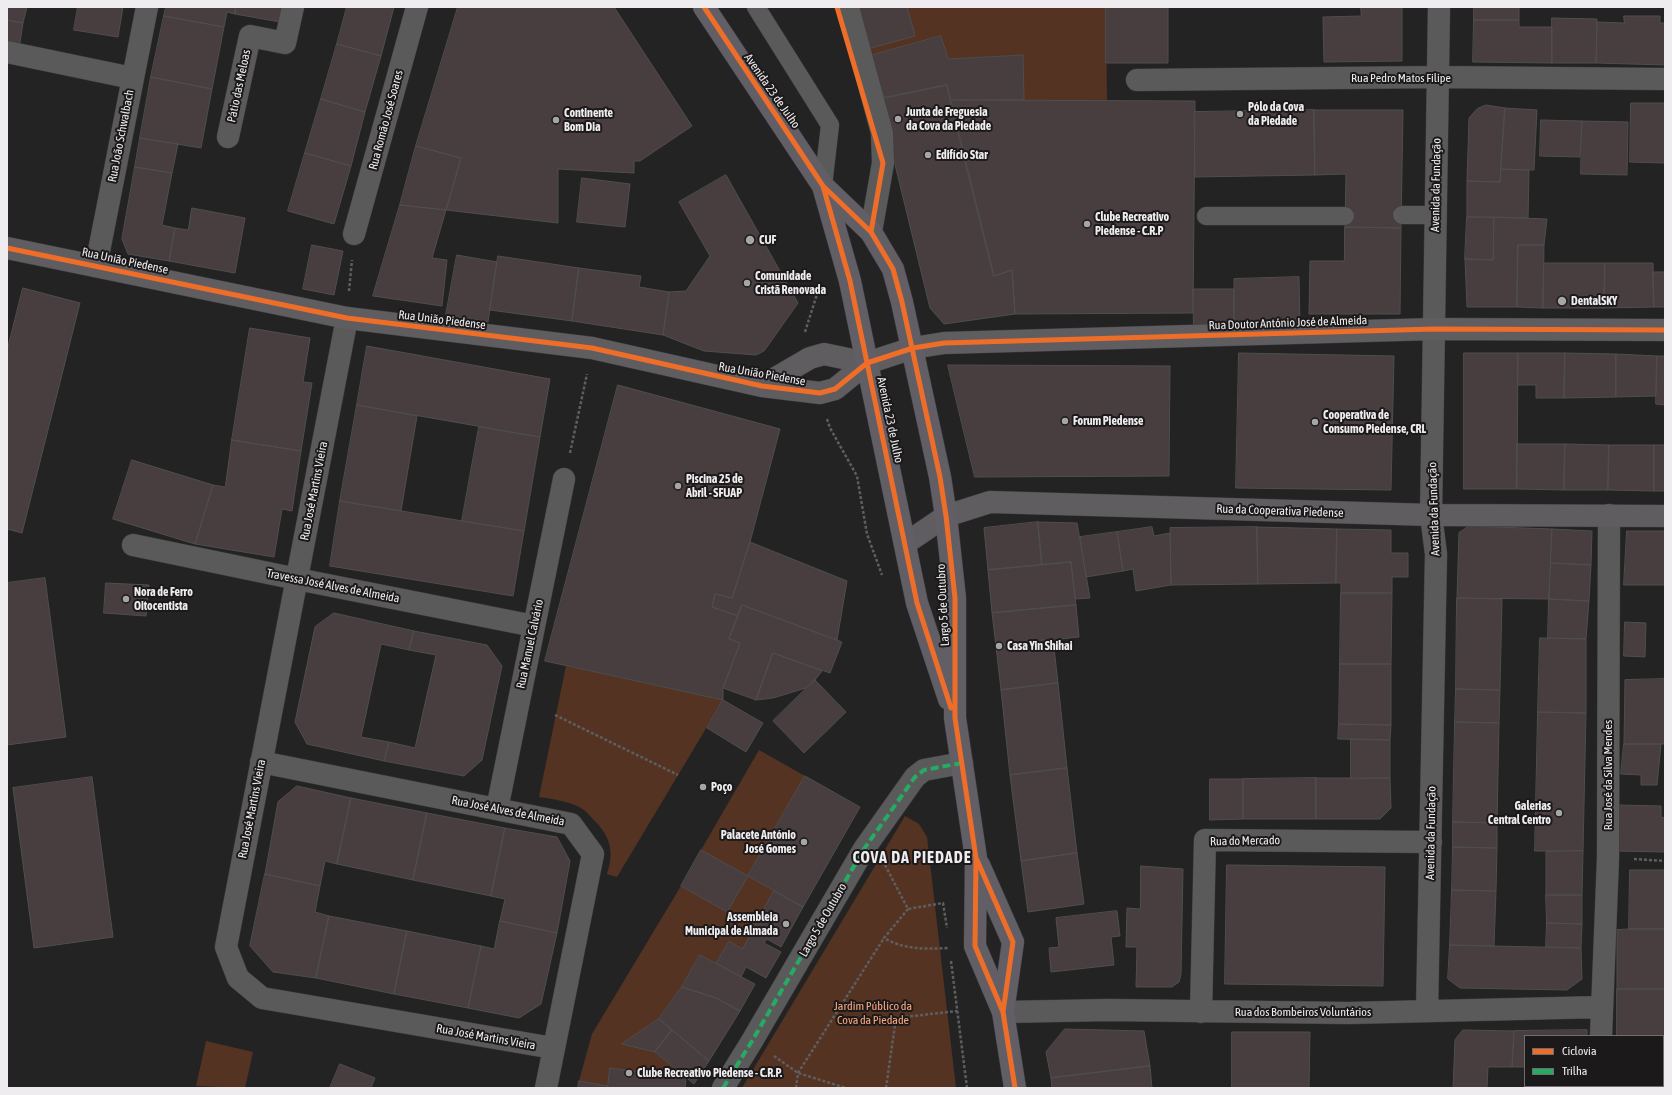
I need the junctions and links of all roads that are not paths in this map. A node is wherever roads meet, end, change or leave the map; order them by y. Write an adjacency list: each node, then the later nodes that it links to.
1 (147, 7): 10 (street, Rua João Schwalbach)
2 (293, 7): 13 (street, Pátio das Meloas)
3 (417, 7): 20 (street, Rua Romão José Soares)
4 (704, 7): 14 (main road, Avenida 23 de Julho)
5 (756, 7): 14 (lane)
6 (848, 7): 19 (street)
7 (1439, 7): 9 (street, Avenida da Fundação)
8 (16, 54): 10 (street)
9 (1438, 77): 11 (street, Rua Pedro Matos Filipe); 12 (street, Rua Pedro Matos Filipe); 16 (street, Avenida da Fundação)
10 (132, 78): 22 (street, Rua João Schwalbach)
11 (1665, 79)
12 (1137, 80)
13 (228, 137)
14 (823, 186): 19 (main road, Avenida 23 de Julho); 27 (main road, Avenida 23 de Julho)
15 (1402, 215): 16 (lane)
16 (1436, 215): 24 (street, Avenida da Fundação)
17 (1206, 216): 18 (lane)
18 (1345, 216)
19 (871, 232): 26 (main road, Avenida 23 de Julho)
20 (354, 234)
21 (7, 248): 22 (street, Rua União Piedense)
22 (96, 266): 23 (street, Rua União Piedense)
23 (347, 318): 28 (street, Rua União Piedense); 36 (street, Rua José Martins Vieira)
24 (1434, 329): 25 (street, Rua Doutor António José de Almeida); 26 (street, Rua Doutor António José de Almeida); 30 (street, Avenida da Fundação)
25 (1665, 330)
26 (913, 348): 27 (street, Rua Doutor António José de Almeida); 32 (main road, Avenida 23 de Julho)
27 (867, 363): 28 (street, Rua União Piedense); 28 (street, Rua União Piedense); 34 (main road, Avenida 23 de Julho)
28 (762, 386)
29 (564, 479): 37 (street, Rua Manuel Calvário)
30 (1431, 515): 31 (street, Rua da Cooperativa Piedense); 32 (street, Rua da Cooperativa Piedense); 42 (street, Avenida da Fundação)
31 (1609, 515): 33 (street, Rua da Cooperativa Piedense); 44 (street, Rua José da Silva Mendes)
32 (946, 516): 34 (street, Rua da Cooperativa Piedense); 38 (main road, Largo 5 de Outubro)
33 (1665, 516)
34 (906, 543): 38 (main road, Largo 5 de Outubro)
35 (133, 544): 36 (street, Travessa José Alves de Almeida)
36 (297, 579): 37 (street, Travessa José Alves de Almeida); 39 (street, Rua José Martins Vieira)
37 (534, 626): 41 (street, Rua Manuel Calvário)
38 (954, 718): 40 (main road, Largo 5 de Outubro)
39 (261, 762): 41 (street, Rua José Alves de Almeida); 49 (street, Rua José Martins Vieira)
40 (962, 762): 43 (main road, Largo 5 de Outubro); 51 (street, Largo 5 de Outubro)
41 (496, 809): 49 (street, Rua José Alves de Almeida)
42 (1431, 842): 45 (street, Avenida da Fundação); 47 (street, Rua do Mercado)
43 (976, 858): 46 (main road, Largo 5 de Outubro); 46 (main road, Largo 5 de Outubro)
44 (1602, 1007): 45 (street, Rua dos Bombeiros Voluntários); 48 (street, Rua José da Silva Mendes)
45 (1427, 1011): 47 (street, Rua dos Bombeiros Voluntários)
46 (1004, 1012): 47 (street, Rua dos Bombeiros Voluntários); 52 (main road, Largo 5 de Outubro)
47 (1202, 1012)
48 (1601, 1035)
49 (553, 1048): 50 (street, Rua José Alves de Almeida)
50 (546, 1088)
51 (723, 1088)
52 (1015, 1088)

